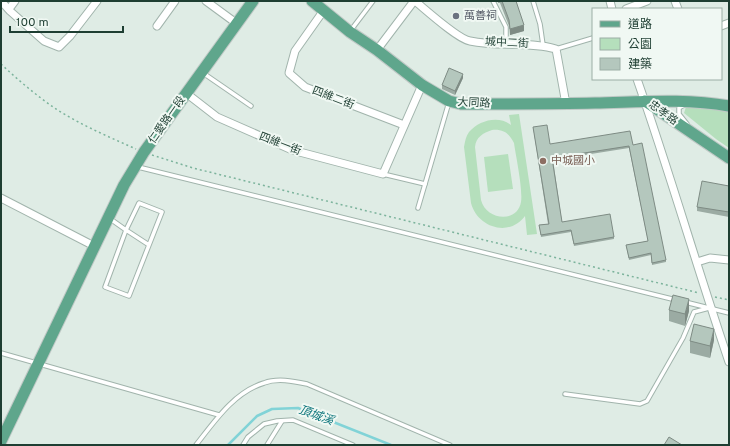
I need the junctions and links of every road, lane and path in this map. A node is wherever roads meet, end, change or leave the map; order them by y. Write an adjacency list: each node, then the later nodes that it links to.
1 (1, 1): 14 (street)
2 (15, 1): 14 (street)
3 (96, 1): 14 (street)
4 (175, 1): 17 (street)
5 (206, 1): 16 (street)
6 (253, 1): 16 (main road, 仁愛路一段)
7 (312, 1): 15 (main road, 大同路)
8 (373, 1): 18 (lane)
9 (414, 1): 20 (street, 城中二街); 23 (street)
10 (493, 1): 20 (lane)
11 (533, 1): 21 (lane)
12 (647, 1): 13 (street)
13 (629, 8)
14 (9, 10)
15 (324, 10): 18 (main road, 大同路); 34 (street, 四維二街)
16 (236, 23): 25 (main road, 仁愛路一段)
17 (158, 26)
18 (350, 32): 23 (main road, 大同路)
19 (592, 38): 22 (lane)
20 (506, 44): 21 (street, 城中二街)
21 (542, 45): 22 (street, 城中二街)
22 (556, 49): 31 (street)
23 (377, 50): 27 (main road, 大同路)
24 (1, 64): 36 (path)
25 (201, 72): 28 (main road, 仁愛路一段); 33 (lane)
26 (637, 80): 30 (street)
27 (422, 85): 29 (main road, 大同路); 34 (street)
28 (186, 93): 36 (main road, 仁愛路一段); 39 (street, 四維一街)
29 (449, 101): 31 (main road, 大同路); 40 (lane)
30 (645, 101): 31 (main road, 大同路); 32 (main road, 忠孝路); 35 (main road, 忠孝路); 48 (street)
31 (566, 104)
32 (725, 105): 35 (lane)
33 (250, 106)
34 (404, 125): 39 (street)
35 (706, 143): 37 (main road, 忠孝路)
36 (144, 152): 38 (main road, 仁愛路一段); 49 (path)
37 (729, 158)
38 (135, 166): 43 (main road, 仁愛路一段); 51 (lane)
39 (383, 174): 40 (lane, 四維一街)
40 (425, 184): 42 (lane)
41 (1, 198): 46 (street)
42 (418, 208)
43 (108, 218): 44 (lane); 46 (main road, 仁愛路一段)
44 (126, 230): 45 (lane); 45 (lane); 45 (lane)
45 (149, 245)
46 (94, 246): 55 (main road, 仁愛路一段)
47 (729, 260): 48 (street)
48 (697, 262): 49 (street)
49 (706, 295): 50 (path); 51 (street)
50 (729, 300)
51 (710, 308): 52 (lane); 54 (street); 56 (lane)
52 (729, 313)
53 (1, 353): 55 (lane)
54 (729, 362)
55 (37, 364): 57 (lane); 59 (main road, 仁愛路一段)
56 (565, 394)
57 (219, 415): 60 (lane); 64 (lane)
58 (282, 421): 61 (lane); 62 (lane); 63 (lane)
59 (1, 440)
60 (196, 445)
61 (243, 445)
62 (267, 445)
63 (353, 445)
64 (450, 445)

